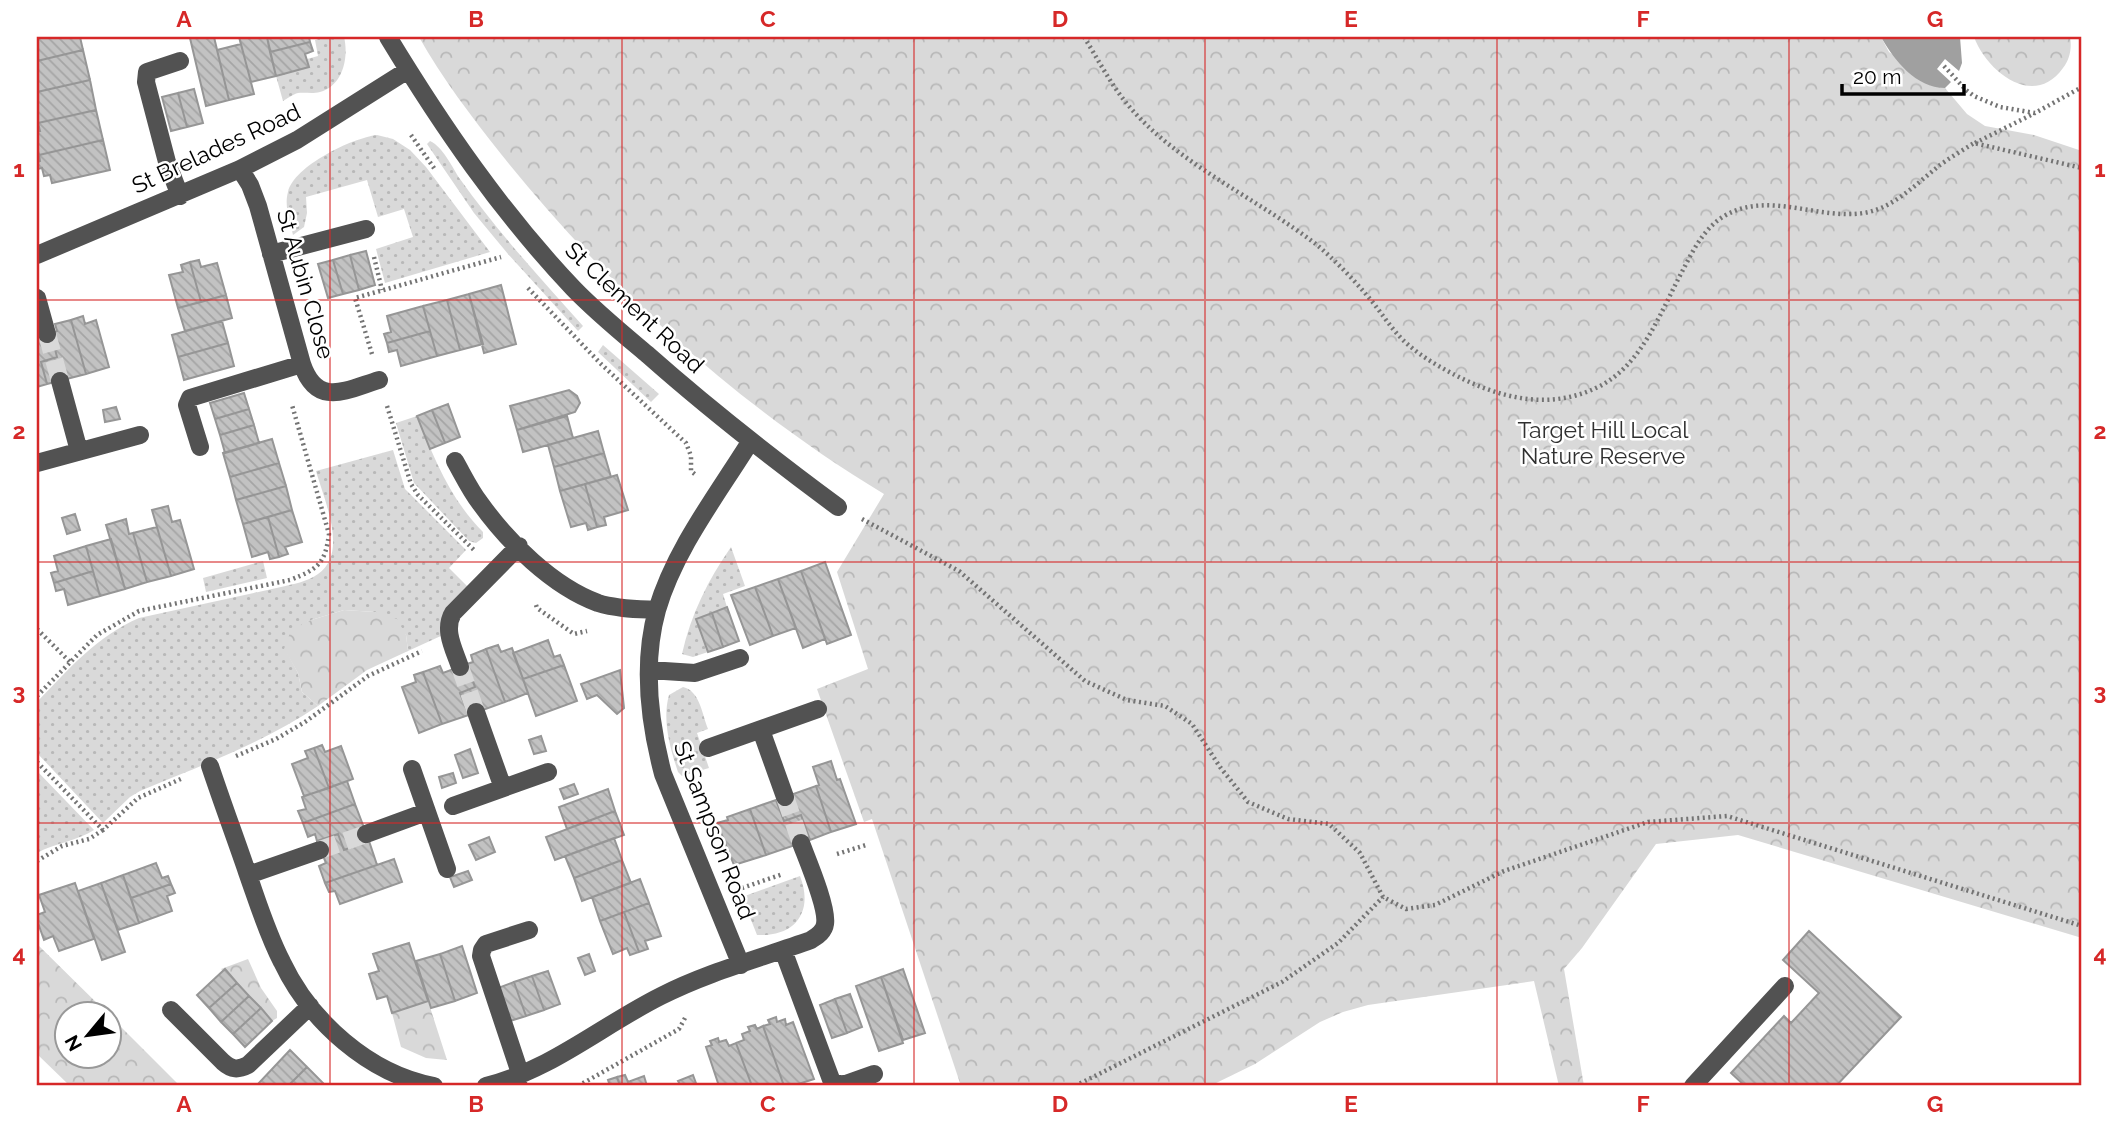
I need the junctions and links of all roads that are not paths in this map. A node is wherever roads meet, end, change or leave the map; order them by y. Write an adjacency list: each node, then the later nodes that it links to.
1 (388, 37): 3 (street, St Clement Road)
2 (180, 61): 5 (street)
3 (408, 70): 4 (street, St Brelades Road); 15 (street, St Clement Road)
4 (240, 169): 5 (street, St Brelades Road); 7 (street, St Aubin Close)
5 (180, 196): 8 (street, St Brelades Road)
6 (366, 229): 7 (street)
7 (271, 254): 11 (street, St Aubin Close)
8 (37, 255)
9 (37, 298): 10 (street)
10 (47, 334)
11 (302, 364): 12 (street, St Aubin Close); 16 (street)
12 (379, 380)
13 (60, 381): 17 (street)
14 (140, 435): 17 (street)
15 (750, 442): 20 (street, St Clement Road); 22 (street, St Sampson Road)
16 (200, 447)
17 (79, 451): 19 (street)
18 (455, 461): 21 (street)
19 (37, 463)
20 (838, 507)
21 (519, 546): 22 (street); 24 (street)
22 (657, 610): 25 (street, St Sampson Road)
23 (740, 658): 25 (street)
24 (460, 667)
25 (649, 670): 44 (street, St Sampson Road)
26 (818, 709): 28 (street)
27 (476, 712): 33 (street)
28 (761, 730): 29 (street); 34 (street)
29 (708, 748)
30 (210, 766): 41 (street)
31 (412, 769): 36 (street)
32 (548, 772): 33 (street)
33 (503, 788): 35 (street)
34 (785, 797)
35 (453, 806)
36 (426, 812): 37 (street); 40 (street)
37 (366, 834)
38 (801, 843): 43 (street)
39 (320, 850): 41 (street)
40 (447, 869)
41 (248, 874): 46 (street)
42 (529, 930): 49 (street)
43 (783, 950): 44 (street); 48 (street)
44 (741, 965): 49 (street)
45 (1785, 986): 52 (street)
46 (310, 1006): 47 (street); 50 (street)
47 (171, 1010)
48 (874, 1074)
49 (515, 1081): 51 (street)
50 (434, 1086)
51 (486, 1086)
52 (1693, 1086)

